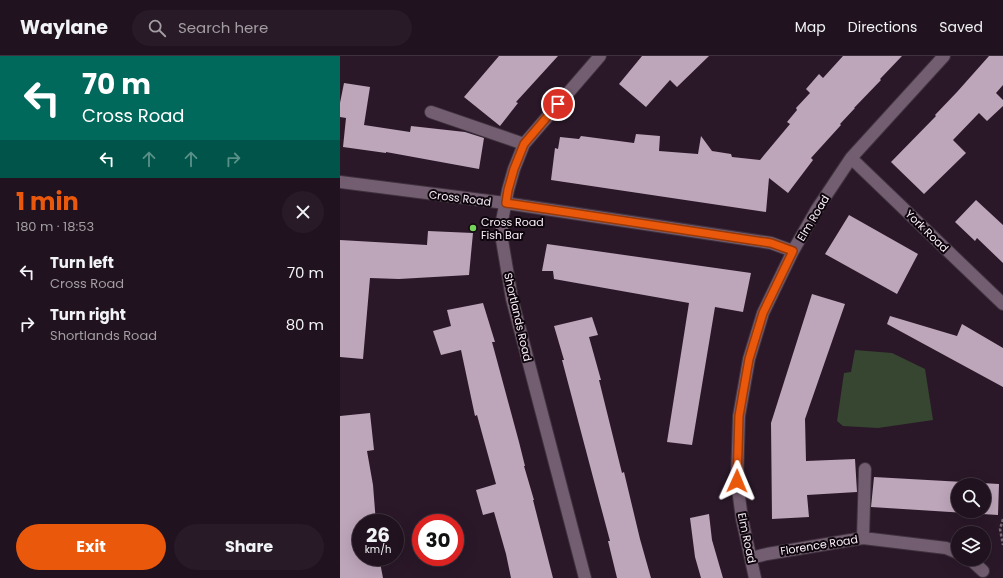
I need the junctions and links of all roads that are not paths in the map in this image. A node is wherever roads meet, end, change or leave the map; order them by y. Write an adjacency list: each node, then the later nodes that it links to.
1 (600, 56): 4 (street, Shortlands Road)
2 (944, 56): 5 (street, Elm Road)
3 (431, 112): 4 (street)
4 (524, 144): 7 (street, Shortlands Road)
5 (851, 158): 8 (street, Elm Road); 9 (street, York Road)
6 (340, 182): 7 (street, Cross Road)
7 (506, 203): 8 (street, Cross Road); 16 (street, Shortlands Road)
8 (793, 251): 13 (street, Elm Road)
9 (1003, 304)
10 (865, 469): 11 (street)
11 (863, 538): 12 (street, Florence Road); 13 (street, Florence Road)
12 (951, 550)
13 (751, 558): 17 (street, Elm Road)
14 (978, 566): 15 (street)
15 (983, 571)
16 (585, 578)
17 (756, 578)

